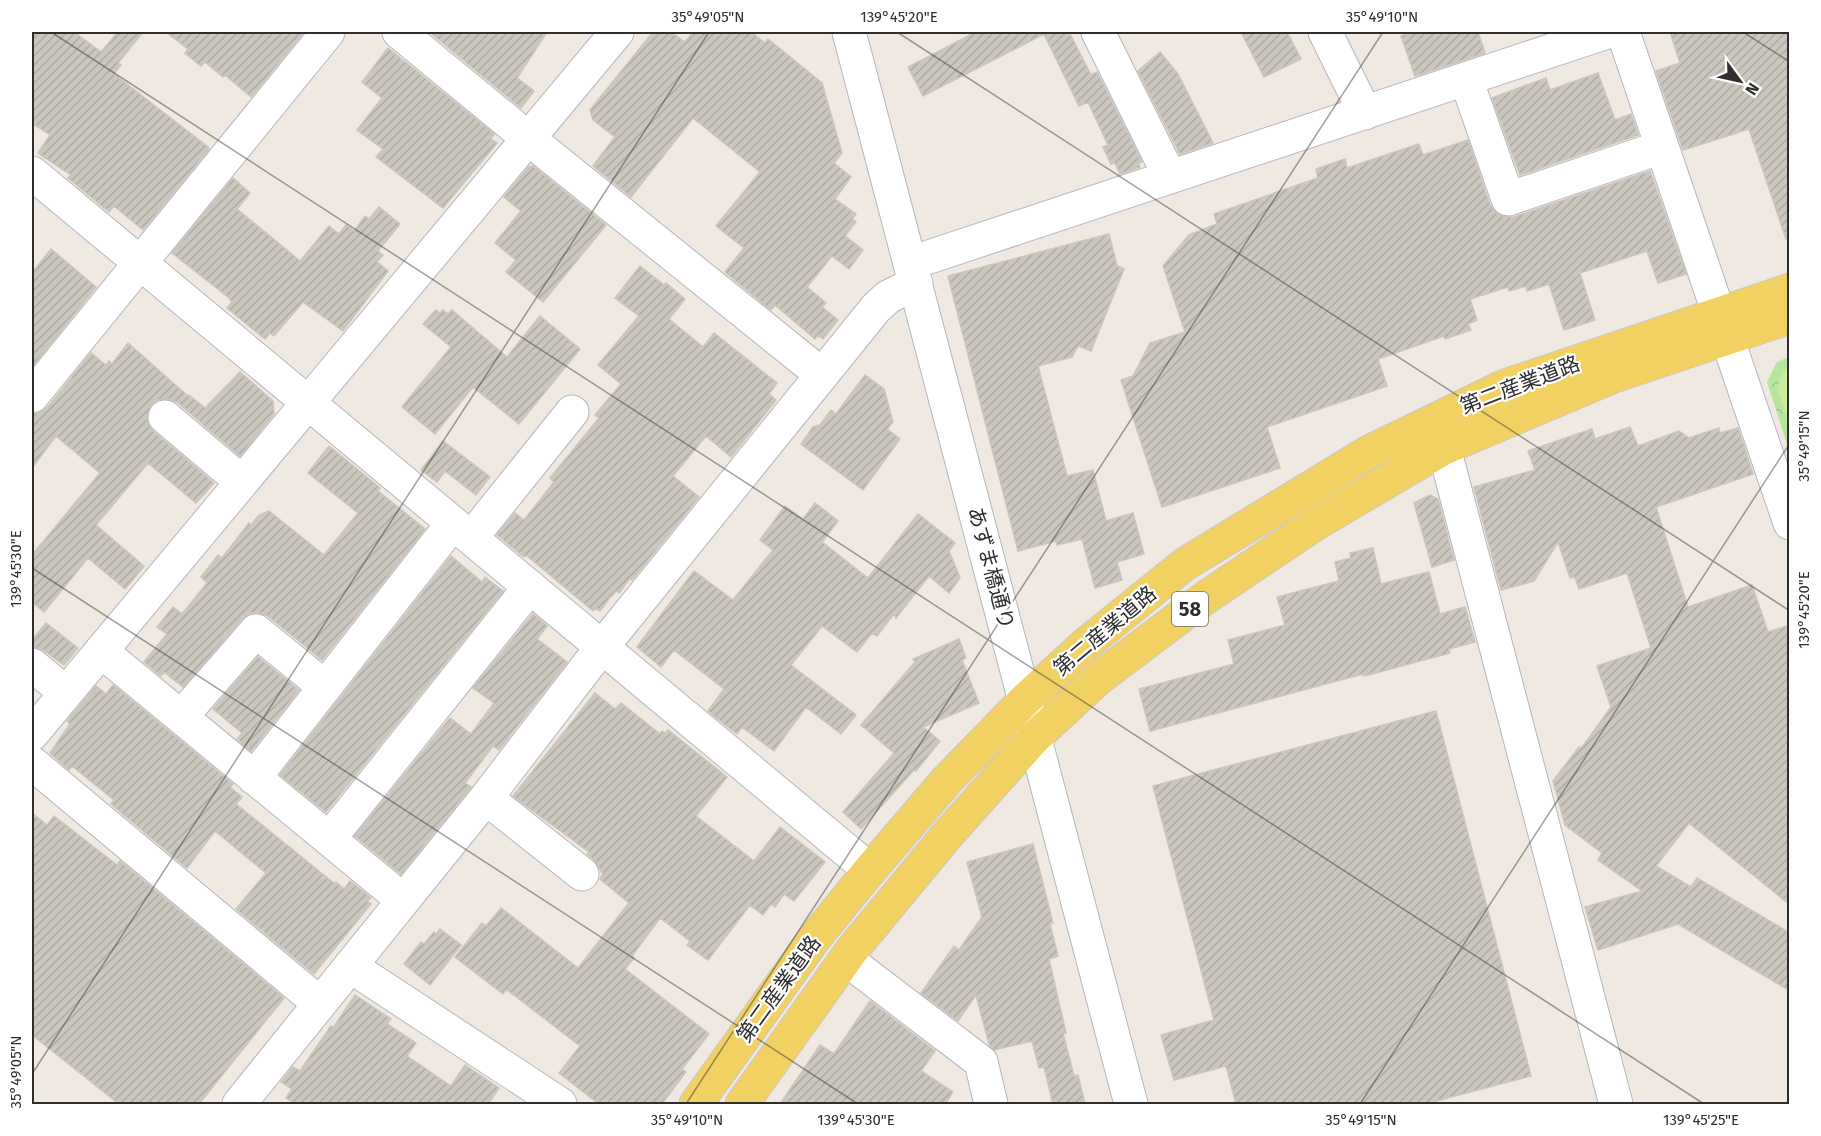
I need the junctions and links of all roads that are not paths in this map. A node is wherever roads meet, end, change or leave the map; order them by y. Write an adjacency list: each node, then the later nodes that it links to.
1 (328, 32): 15 (street)
2 (399, 32): 11 (street)
3 (617, 32): 11 (street)
4 (849, 32): 16 (street, あずま橋通り)
5 (1098, 32): 14 (street)
6 (1325, 32): 10 (street)
7 (1607, 32): 9 (street)
8 (1623, 32): 12 (street)
9 (1466, 79): 10 (street); 12 (street)
10 (1365, 113): 14 (street)
11 (529, 139): 20 (street); 22 (street)
12 (1662, 147): 19 (street)
13 (32, 173): 15 (street)
14 (1170, 177): 16 (street)
15 (140, 264): 21 (street); 22 (street)
16 (913, 273): 20 (street); 35 (street, あずま橋通り)
17 (1790, 290): 19 (main road, 第二産業道路 / 58)
18 (1790, 317): 19 (main road, 第二産業道路 / 58)
19 (1723, 325): 25 (main road, 第二産業道路 / 58); 27 (street); 35 (main road, 第二産業道路 / 58)
20 (822, 374): 30 (street)
21 (32, 396)
22 (308, 403): 26 (street); 28 (street)
23 (572, 412): 28 (street)
24 (165, 417): 26 (street)
25 (1444, 448): 38 (main road, 第二産業道路 / 58); 55 (street)
26 (242, 482): 31 (street)
27 (1790, 524)
28 (462, 530): 29 (street); 33 (street)
29 (530, 587): 30 (street); 42 (street)
30 (602, 647): 41 (street); 43 (street)
31 (100, 651): 34 (street); 36 (street)
32 (32, 665): 34 (street)
33 (325, 687): 36 (street); 40 (street)
34 (65, 692): 37 (street)
35 (1026, 699): 38 (street, あずま橋通り); 43 (main road, 第二産業道路 / 58)
36 (181, 717): 40 (street)
37 (32, 734)
38 (1034, 738): 46 (main road, 第二産業道路 / 58); 54 (street, あずま橋通り)
39 (32, 763): 48 (street)
40 (254, 777): 42 (street)
41 (486, 798): 44 (street); 45 (street)
42 (329, 839): 45 (street)
43 (870, 870): 51 (main road, 第二産業道路 / 58)
44 (582, 874)
45 (403, 900): 47 (street)
46 (846, 959): 52 (main road, 第二産業道路 / 58); 53 (street)
47 (350, 966): 48 (street); 50 (street)
48 (320, 1003): 49 (street)
49 (239, 1104)
50 (560, 1104)
51 (696, 1104)
52 (742, 1104)
53 (991, 1104)
54 (1131, 1104)
55 (1616, 1104)

